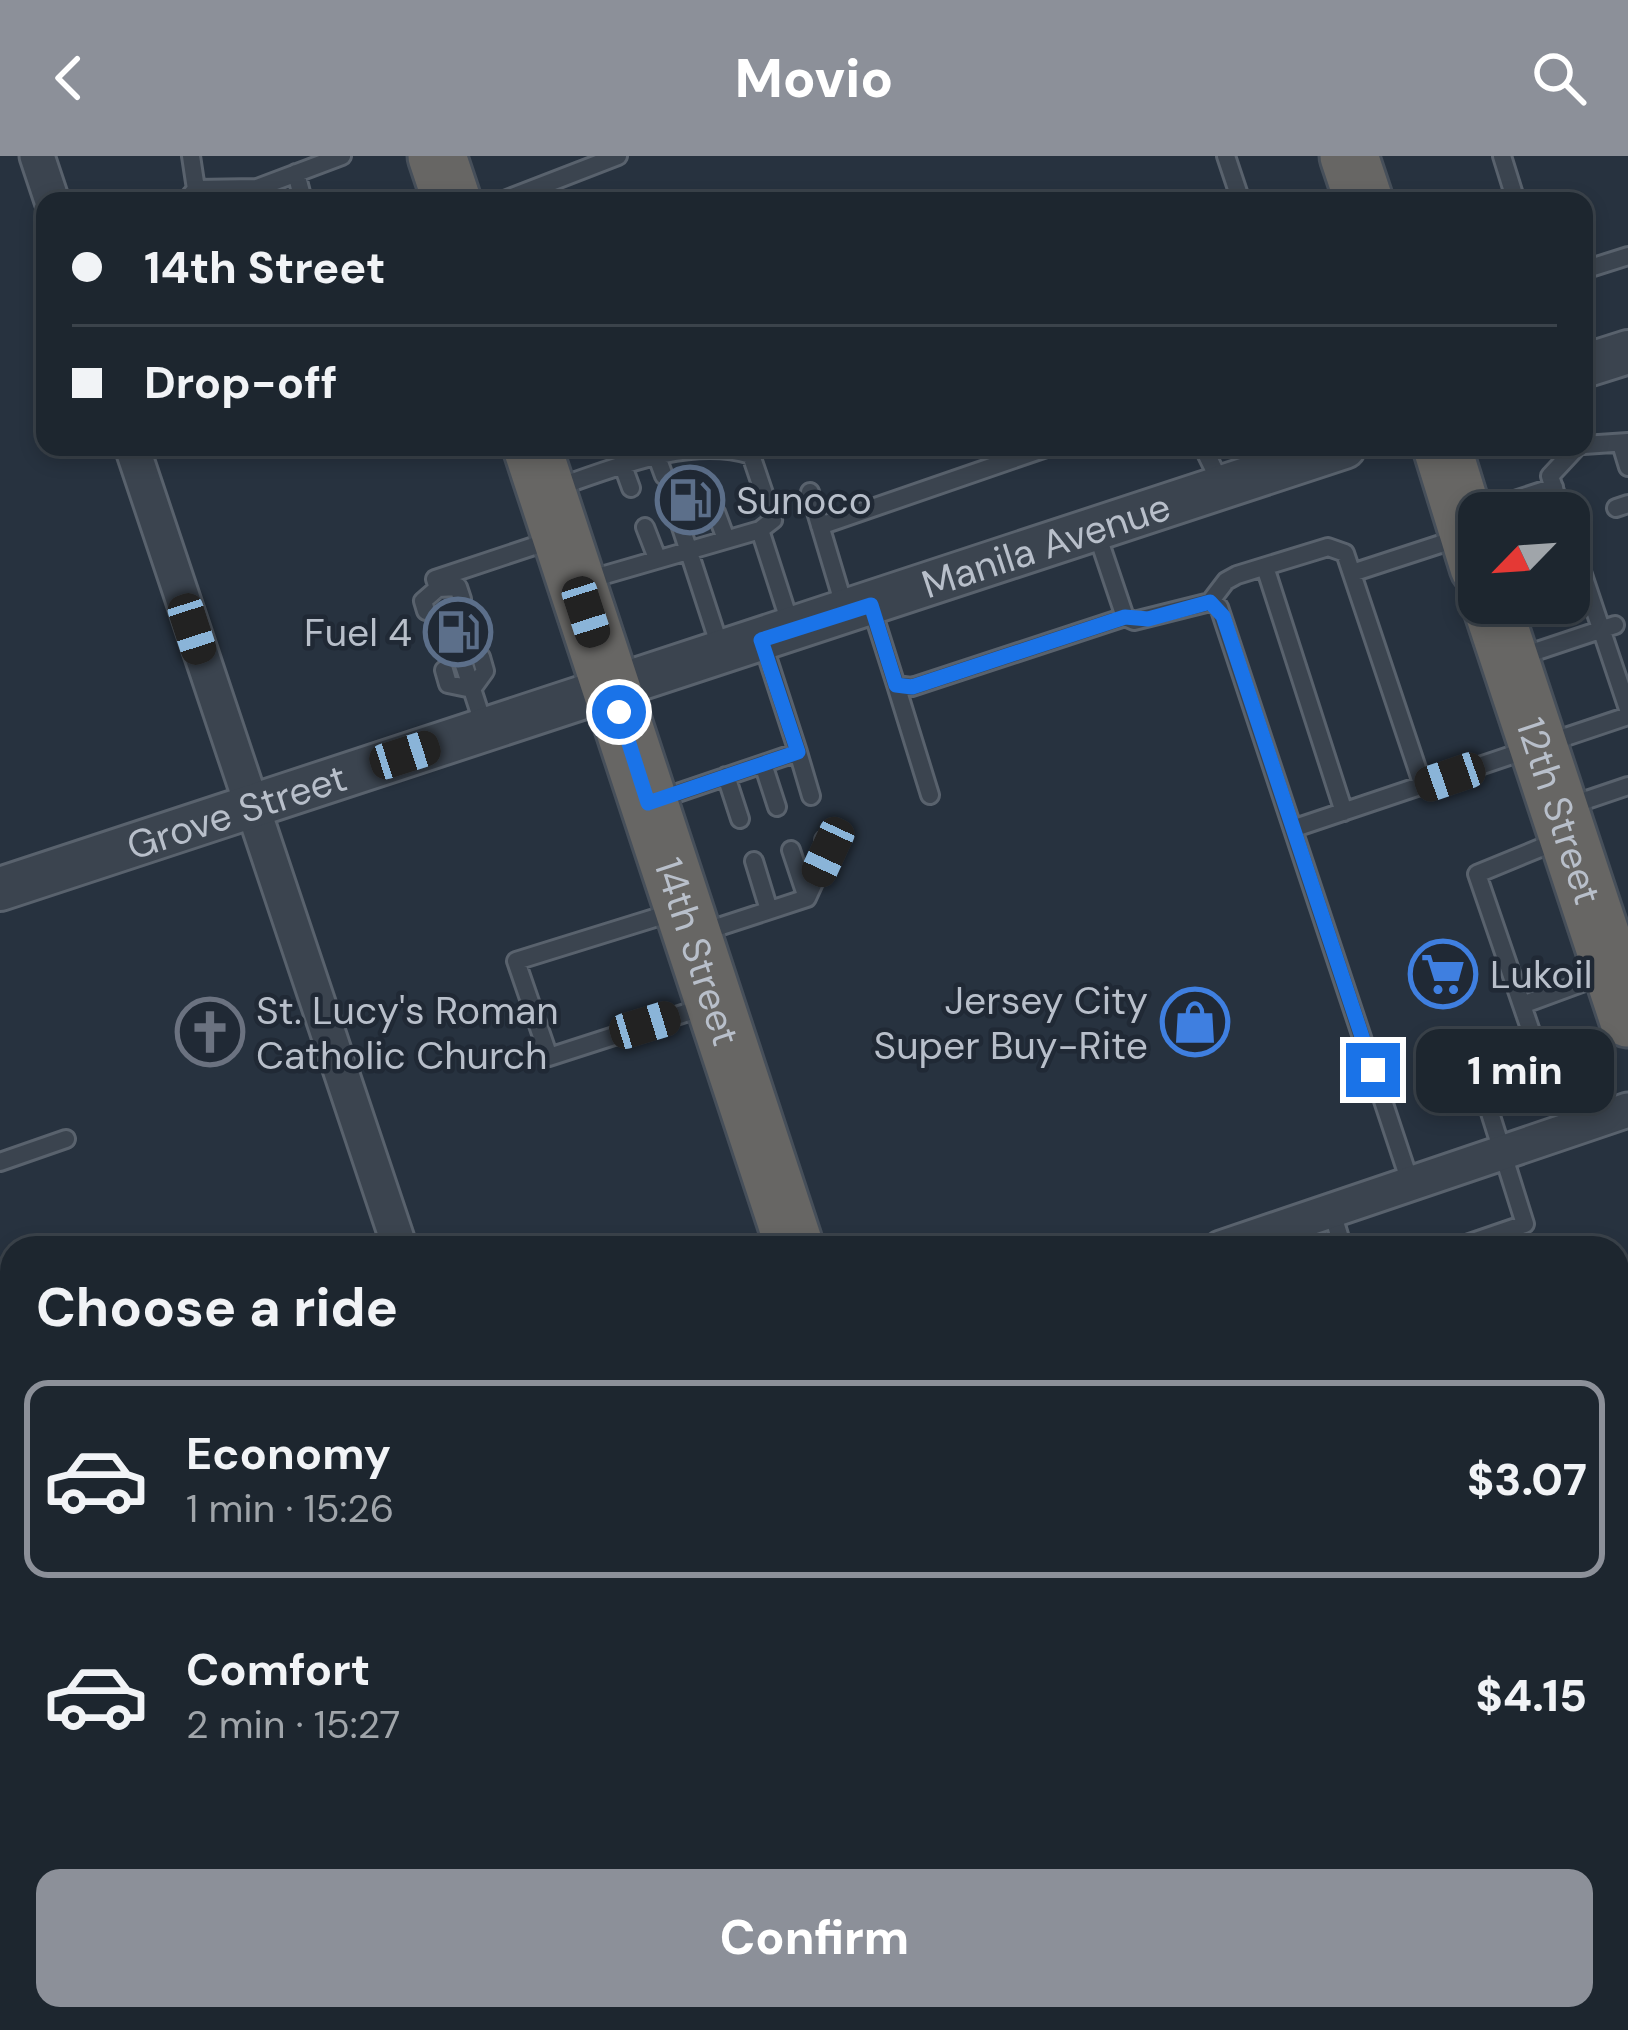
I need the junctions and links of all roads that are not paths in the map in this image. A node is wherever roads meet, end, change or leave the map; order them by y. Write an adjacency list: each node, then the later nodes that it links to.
1 (37, 156): 10 (street)
2 (191, 156): 11 (lane)
3 (342, 156): 9 (lane)
4 (437, 156): 14 (highway)
5 (617, 156): 15 (lane)
6 (1226, 156): 16 (lane)
7 (1349, 156): 17 (highway)
8 (1502, 156): 18 (lane)
9 (296, 172): 12 (lane); 13 (lane)
10 (49, 192)
11 (191, 192)
12 (219, 192)
13 (301, 192)
14 (449, 192)
15 (524, 192)
16 (1238, 192)
17 (1361, 192)
18 (1513, 192)
19 (1628, 256): 20 (lane)
20 (1593, 267)
21 (1628, 352): 22 (street)
22 (1593, 363)
23 (1624, 443): 24 (lane); 36 (lane)
24 (1593, 445)
25 (135, 456): 83 (street)
26 (708, 456): 34 (lane)
27 (751, 456): 50 (lane)
28 (1023, 456): 48 (lane)
29 (1209, 456): 38 (lane)
30 (1254, 456): 38 (lane)
31 (1317, 456): 38 (street, Manila Avenue)
32 (1445, 456): 44 (highway)
33 (1571, 456): 39 (lane)
34 (657, 458): 35 (lane); 37 (lane)
35 (623, 466): 40 (lane); 46 (lane)
36 (1628, 467)
37 (664, 476)
38 (1227, 486): 51 (street, Manila Avenue)
39 (1554, 487): 42 (lane); 43 (lane)
40 (631, 488)
41 (810, 492): 48 (lane)
42 (1546, 492)
43 (1556, 492)
44 (1458, 500)
45 (716, 512): 52 (lane)
46 (554, 515): 55 (lane); 59 (lane); 71 (highway, 14th Street)
47 (677, 515): 54 (lane)
48 (820, 526): 61 (lane)
49 (645, 527): 55 (lane)
50 (760, 530): 52 (lane); 65 (lane)
51 (1096, 530): 61 (street, Manila Avenue); 62 (lane)
52 (726, 539): 54 (lane)
53 (1458, 543): 57 (lane)
54 (688, 549): 55 (lane); 65 (lane)
55 (657, 558)
56 (1265, 567): 57 (lane); 60 (lane); 85 (lane)
57 (1354, 572): 78 (lane)
58 (1590, 572): 64 (lane)
59 (462, 598)
60 (1210, 602): 62 (lane); 88 (lane)
61 (859, 609): 65 (street, Manila Avenue); 70 (lane)
62 (1125, 617): 70 (lane)
63 (1498, 624): 67 (highway, 12th Street)
64 (1608, 627): 67 (lane); 68 (lane)
65 (759, 641): 71 (street, Manila Avenue); 75 (lane)
66 (472, 660): 72 (lane)
67 (1509, 661): 74 (highway, 12th Street)
68 (1620, 663): 73 (lane)
69 (444, 670): 72 (lane)
70 (896, 685): 80 (lane)
71 (611, 689): 72 (street, Grove Street); 82 (highway, 14th Street)
72 (479, 709): 83 (street, Grove Street)
73 (1628, 712): 74 (lane)
74 (1538, 747): 78 (lane); 87 (highway, 12th Street)
75 (798, 752): 76 (lane); 81 (lane)
76 (763, 764): 77 (lane); 84 (lane)
77 (726, 776): 82 (lane); 86 (lane)
78 (1423, 786): 85 (lane)
79 (1628, 786): 87 (lane)
80 (930, 795)
81 (811, 796)
82 (648, 803): 95 (highway, 14th Street)
83 (249, 805): 92 (street, Grove Street); 105 (street)
84 (777, 807)
85 (1344, 812): 88 (lane)
86 (740, 819)
87 (1563, 823): 96 (highway, 12th Street); 98 (lane)
88 (1295, 828): 103 (lane)
89 (824, 840): 93 (lane)
90 (791, 850): 93 (lane)
91 (754, 862): 94 (lane)
92 (0, 890)
93 (807, 898): 94 (lane)
94 (770, 910): 95 (lane)
95 (688, 922): 97 (highway, 14th Street); 97 (lane)
96 (1623, 998): 98 (lane)
97 (714, 1004): 106 (highway, 14th Street)
98 (1522, 1005): 101 (lane)
99 (1628, 1110): 101 (street)
100 (66, 1138): 102 (lane)
101 (1502, 1154): 103 (street); 109 (lane)
102 (0, 1162)
103 (1412, 1184): 104 (street)
104 (1332, 1212): 107 (street); 108 (lane)
105 (396, 1236)
106 (791, 1236)
107 (1258, 1236)
108 (1339, 1236)
109 (1490, 1236)

